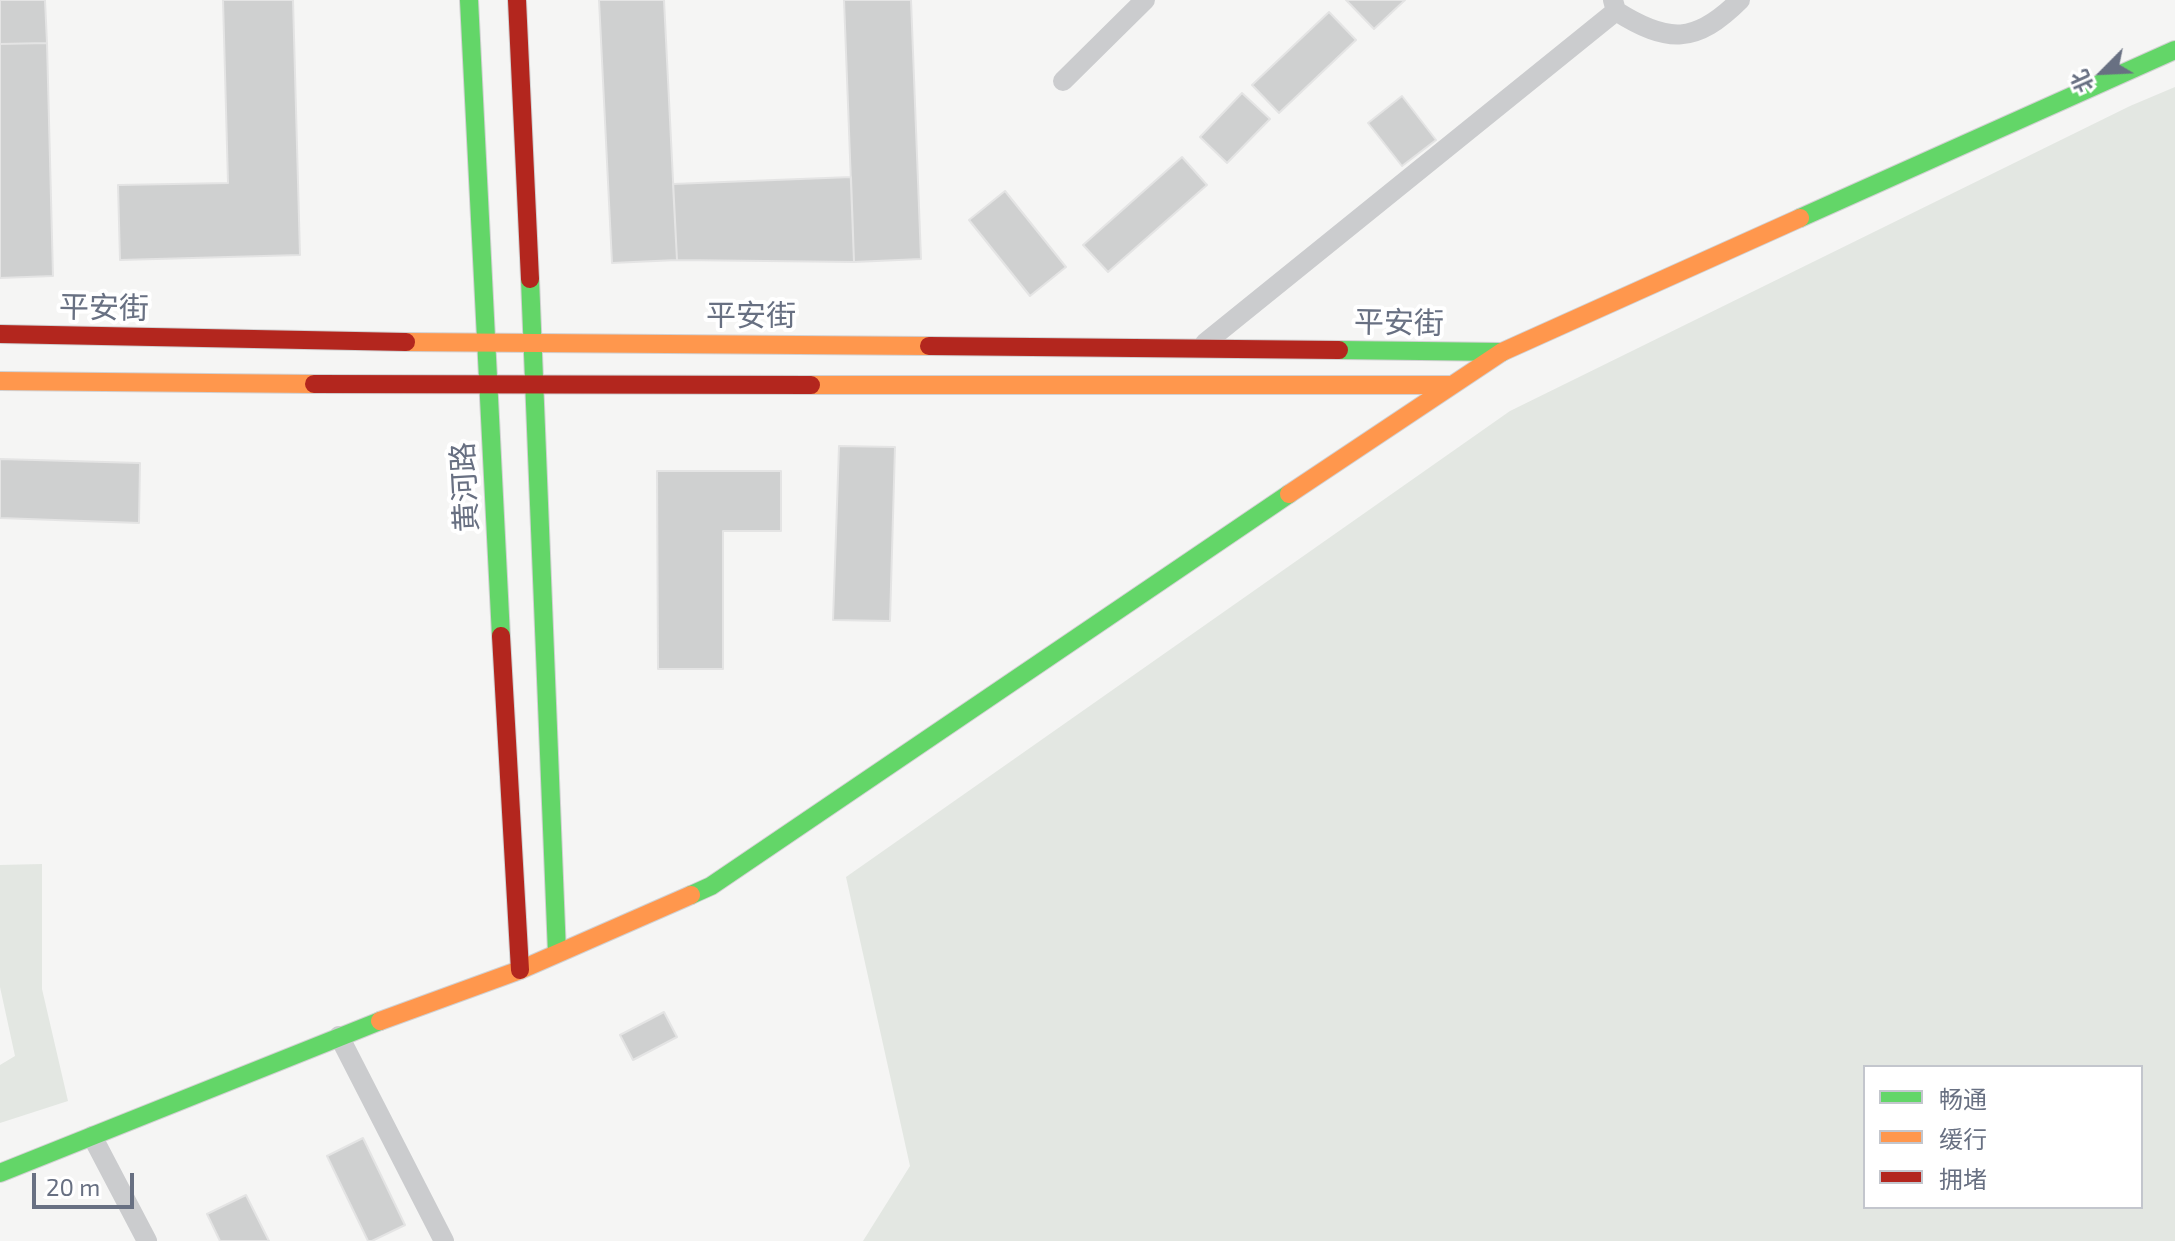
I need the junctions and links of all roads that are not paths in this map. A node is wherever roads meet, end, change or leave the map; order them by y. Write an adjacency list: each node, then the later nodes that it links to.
1 (469, 0): 9 (main road, 黄河路)
2 (517, 0): 10 (main road)
3 (1145, 0): 7 (lane)
4 (1740, 0): 5 (lane)
5 (1614, 6): 11 (lane)
6 (2175, 50): 12 (main road)
7 (1063, 81)
8 (0, 334): 9 (main road, 平安街)
9 (486, 343): 10 (main road, 平安街); 15 (main road, 黄河路)
10 (533, 345): 11 (main road, 平安街); 14 (main road)
11 (1199, 348): 12 (main road, 平安街)
12 (1502, 352): 16 (main road)
13 (0, 381): 15 (main road, 平安街)
14 (535, 383): 15 (main road, 平安街); 16 (main road, 平安街); 17 (main road)
15 (487, 385): 18 (main road, 黄河路)
16 (1449, 385): 17 (main road)
17 (557, 953): 18 (main road)
18 (520, 970): 19 (main road)
19 (339, 1036): 20 (main road); 23 (lane)
20 (92, 1136): 21 (main road); 22 (lane)
21 (0, 1173)
22 (147, 1241)
23 (444, 1241)

